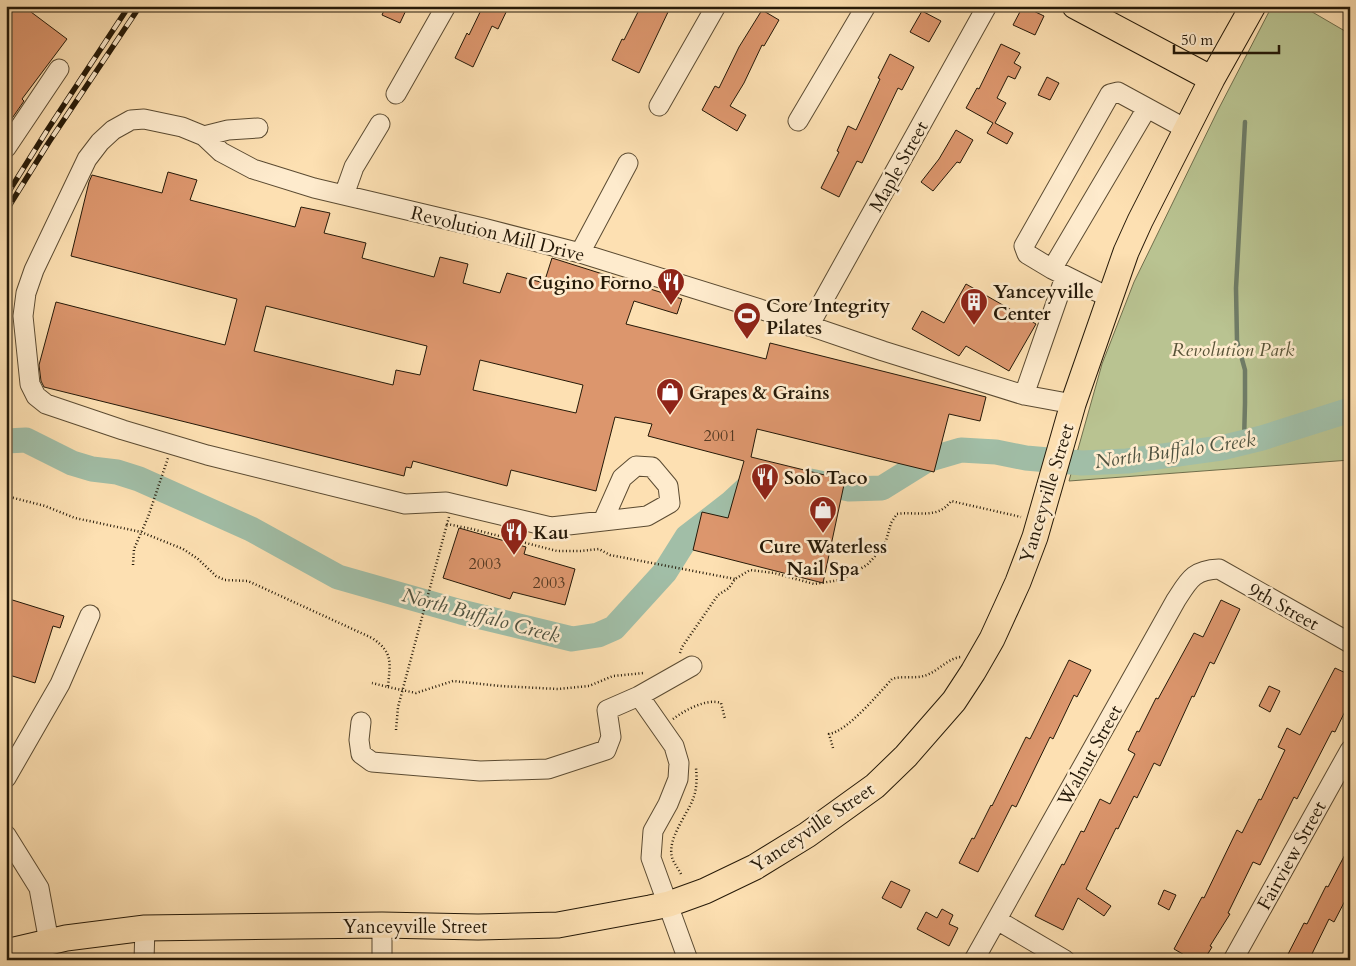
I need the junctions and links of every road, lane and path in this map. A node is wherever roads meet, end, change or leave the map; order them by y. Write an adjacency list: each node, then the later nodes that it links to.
1 (446, 6): 9 (street)
2 (716, 6): 10 (street)
3 (866, 6): 12 (street)
4 (987, 6): 23 (street, Maple Street)
5 (1075, 6): 8 (main road)
6 (1253, 6): 8 (main road, Yanceyville Street)
7 (59, 69): 17 (street)
8 (1212, 79): 15 (main road, Yanceyville Street)
9 (396, 94)
10 (659, 106)
11 (1147, 108): 15 (street); 21 (street); 21 (street)
12 (798, 121)
13 (380, 124): 19 (street)
14 (258, 128): 16 (street)
15 (1186, 129): 22 (main road, Yanceyville Street)
16 (204, 136): 19 (street, Revolution Mill Drive); 28 (street, Revolution Mill Drive)
17 (6, 148)
18 (628, 163): 20 (street)
19 (344, 195): 20 (street, Revolution Mill Drive)
20 (580, 253): 23 (street, Revolution Mill Drive)
21 (1059, 273): 22 (street); 24 (street)
22 (1110, 298): 25 (main road, Yanceyville Street)
23 (809, 326): 24 (street, Revolution Mill Drive)
24 (1024, 395): 25 (street, Revolution Mill Drive)
25 (1070, 412): 53 (main road, Yanceyville Street)
26 (166, 465): 32 (path)
27 (6, 496): 32 (path)
28 (453, 504): 30 (street, Revolution Mill Drive); 31 (path)
29 (1021, 517): 35 (path)
30 (603, 521)
31 (448, 524): 35 (path); 43 (path)
32 (141, 532): 33 (path); 42 (path)
33 (133, 565)
34 (1219, 569): 37 (street, 9th Street); 54 (street, Walnut Street)
35 (735, 579): 39 (path)
36 (90, 615): 51 (street)
37 (1350, 643)
38 (962, 657): 49 (path)
39 (684, 663): 41 (street)
40 (372, 683): 42 (path)
41 (658, 686): 43 (path); 44 (street)
42 (388, 687): 43 (path)
43 (403, 690): 48 (path)
44 (639, 696): 47 (street); 53 (street)
45 (725, 719): 46 (path)
46 (672, 720)
47 (361, 722)
48 (396, 730)
49 (833, 748)
50 (1350, 750): 64 (street, Fairview Street)
51 (6, 778)
52 (6, 835): 57 (street)
53 (669, 904): 55 (main road, Yanceyville Street); 61 (street)
54 (996, 920): 62 (street, Walnut Street); 63 (street)
55 (382, 925): 56 (main road, Yanceyville Street); 60 (street)
56 (145, 928): 57 (main road, Yanceyville Street); 59 (street)
57 (49, 942): 58 (main road, Yanceyville Street)
58 (6, 952)
59 (144, 960)
60 (382, 960)
61 (688, 960)
62 (974, 960)
63 (1065, 960)
64 (1233, 960)

